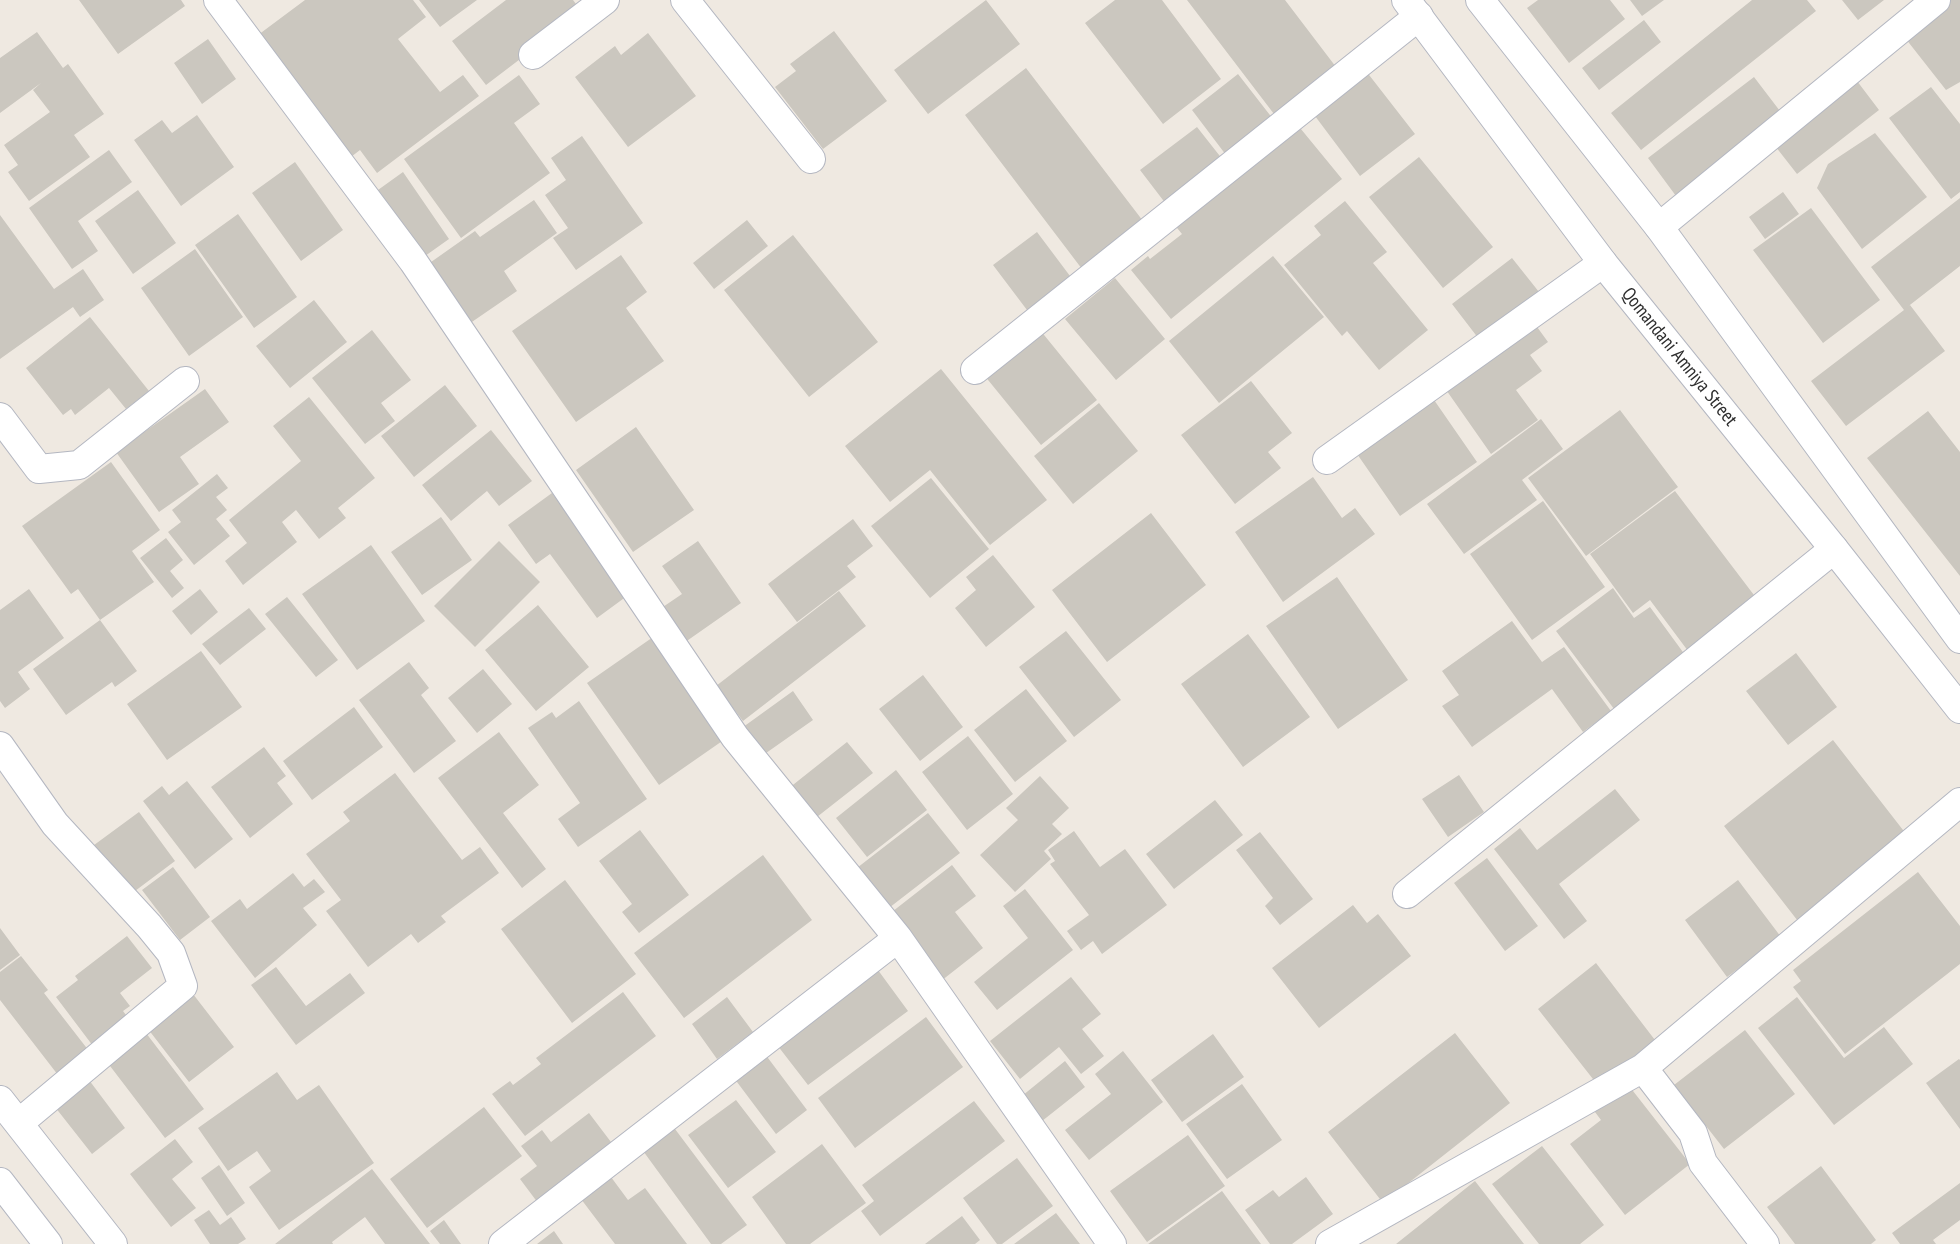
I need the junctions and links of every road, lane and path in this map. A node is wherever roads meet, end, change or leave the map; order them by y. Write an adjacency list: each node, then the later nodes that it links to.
1 (218, 0): 21 (street)
2 (605, 0): 7 (street)
3 (685, 0): 8 (street)
4 (1480, 0): 9 (street)
5 (1936, 0): 9 (street)
6 (1412, 8): 10 (street, Qomandani Amniya Street); 11 (street)
7 (533, 55)
8 (811, 159)
9 (1659, 228): 16 (street)
10 (1603, 262): 14 (street); 15 (street, Qomandani Amniya Street)
11 (975, 370)
12 (184, 381): 13 (street)
13 (0, 417)
14 (1327, 460)
15 (1834, 549): 17 (street, Qomandani Amniya Street); 20 (street)
16 (1960, 639)
17 (1960, 709)
18 (0, 746): 24 (street)
19 (1960, 802): 22 (street)
20 (1407, 894)
21 (898, 938): 28 (street); 29 (street)
22 (1643, 1068): 30 (street); 31 (street)
23 (0, 1100): 24 (street)
24 (19, 1123): 27 (street)
25 (0, 1182): 26 (street)
26 (48, 1244)
27 (113, 1244)
28 (503, 1244)
29 (1112, 1244)
30 (1330, 1244)
31 (1765, 1244)

